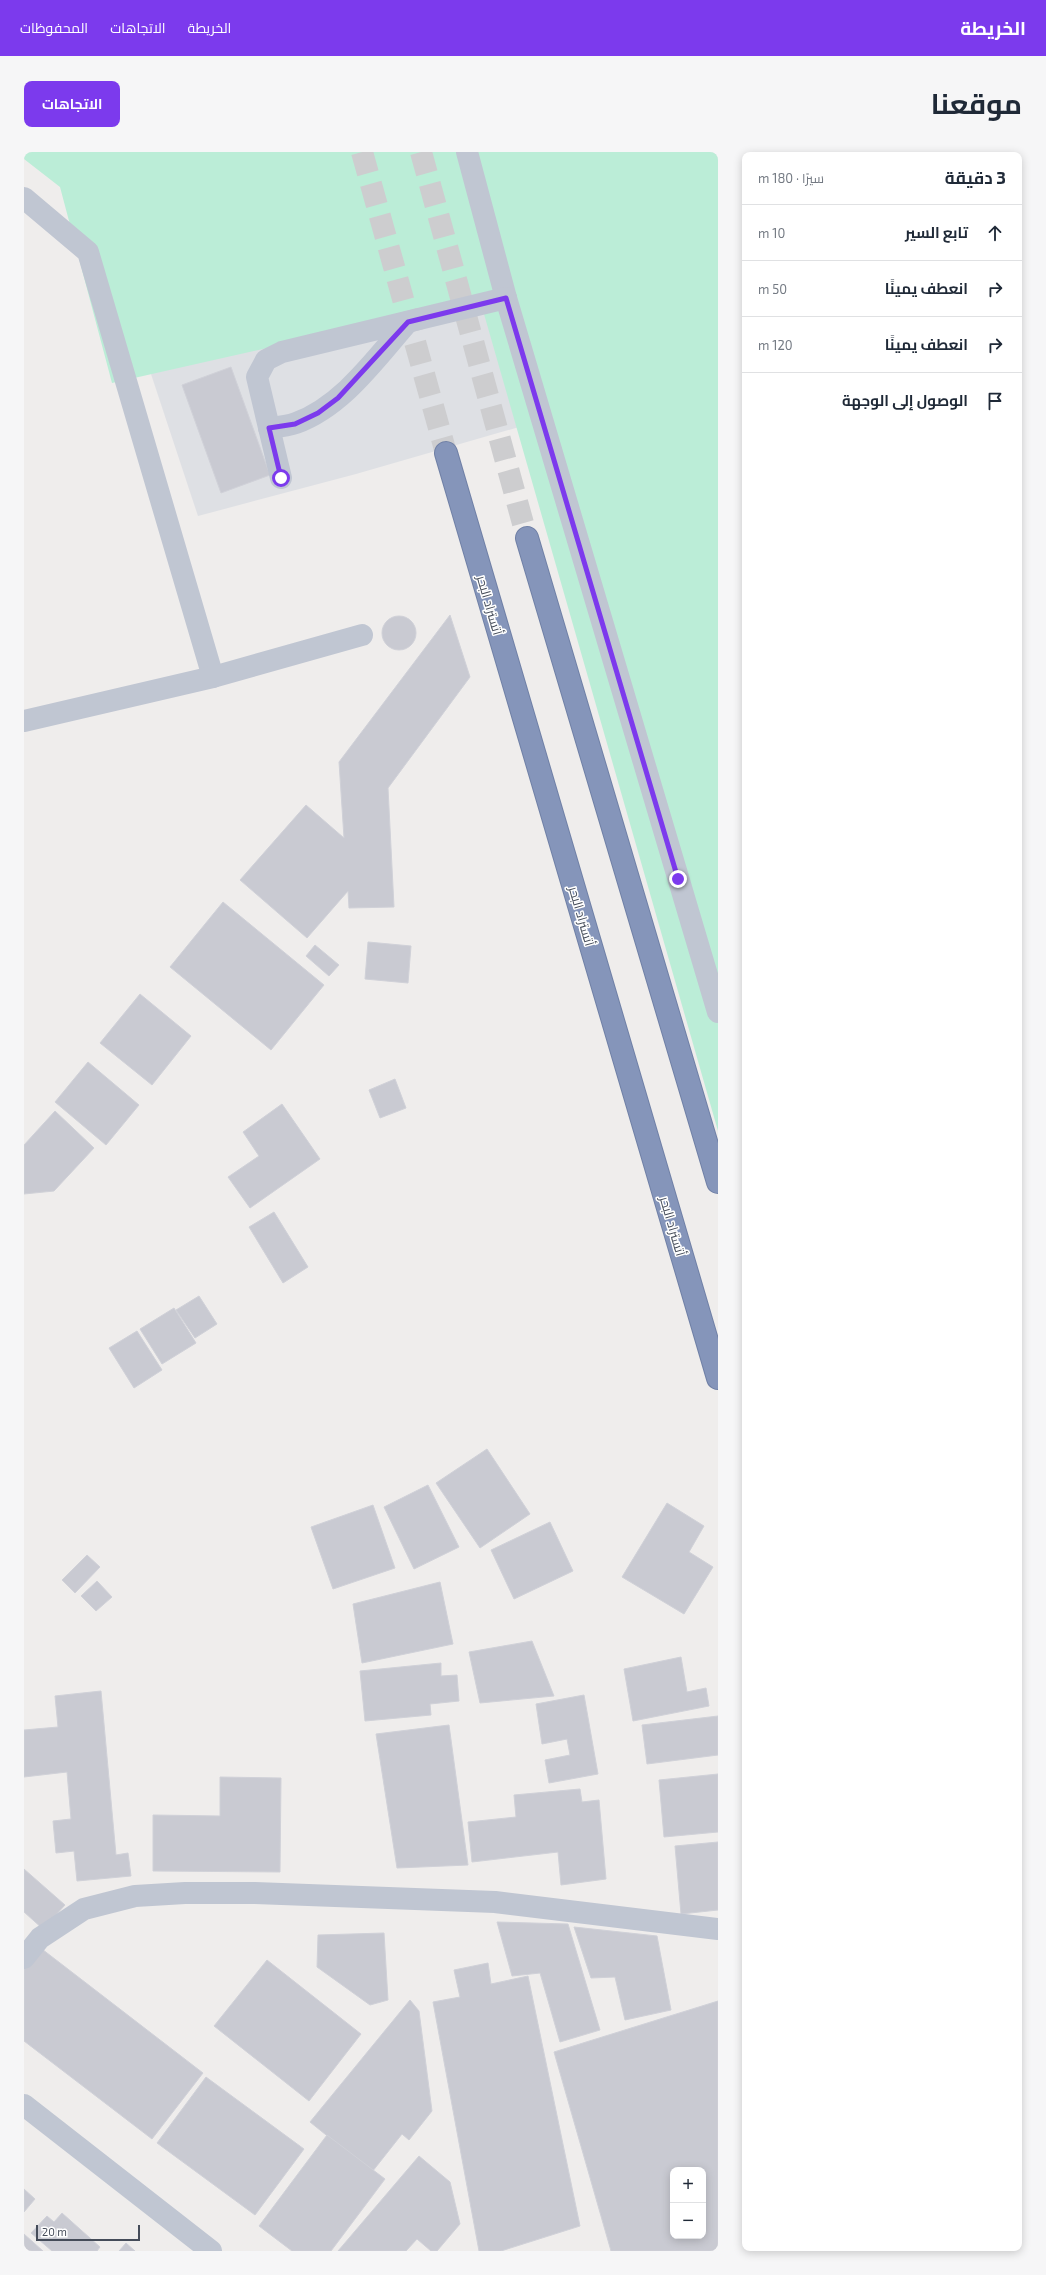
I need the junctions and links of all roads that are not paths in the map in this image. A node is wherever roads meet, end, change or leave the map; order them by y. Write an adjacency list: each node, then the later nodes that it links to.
1 (467, 152): 3 (street)
2 (24, 198): 10 (street)
3 (506, 298): 4 (street); 12 (street)
4 (408, 322): 5 (street); 5 (street)
5 (269, 428): 7 (street)
6 (446, 453): 14 (highway, أتستراد البحر)
7 (281, 478)
8 (527, 538): 13 (highway)
9 (362, 635): 10 (street)
10 (213, 677): 11 (street)
11 (24, 721)
12 (718, 1012)
13 (718, 1182)
14 (718, 1378)
15 (718, 1929): 16 (street)
16 (24, 1958)
17 (24, 2104): 18 (street)
18 (211, 2251)

